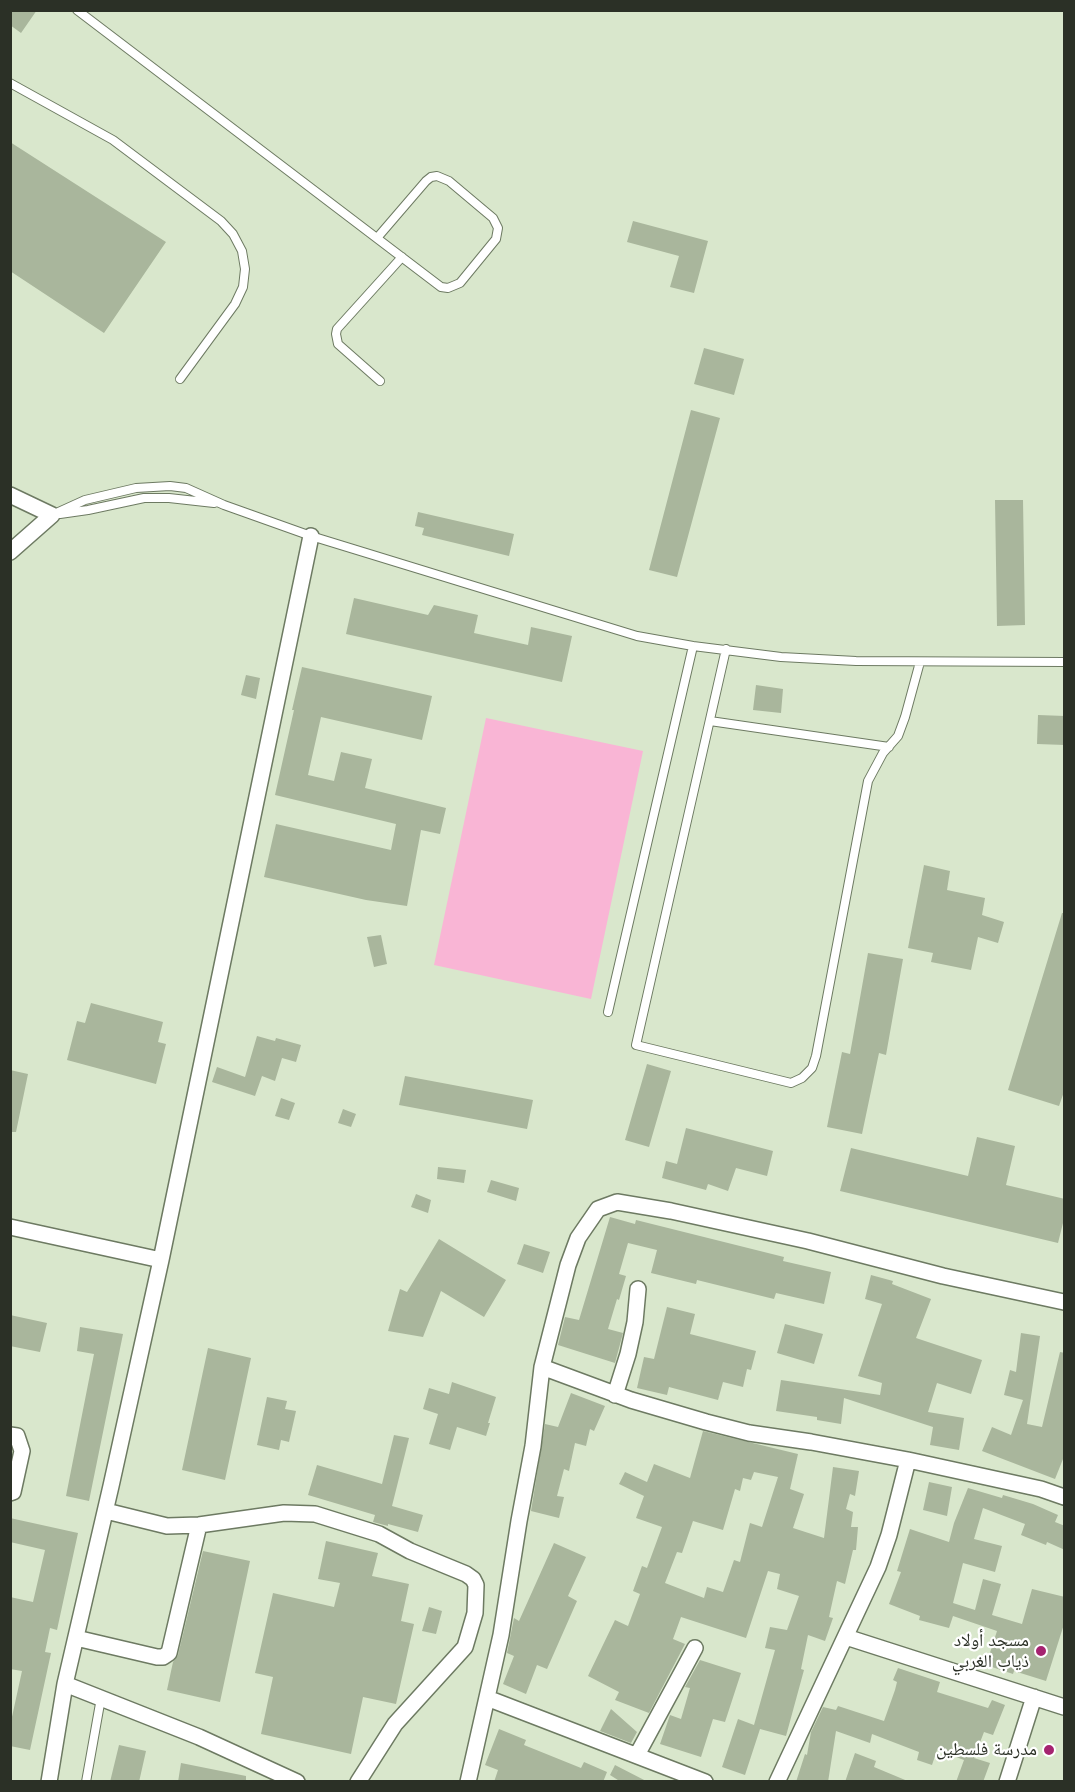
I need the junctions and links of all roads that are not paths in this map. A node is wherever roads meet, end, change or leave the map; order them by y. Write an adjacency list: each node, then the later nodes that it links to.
1 (77, 10): 3 (lane)
2 (10, 83): 5 (lane)
3 (377, 238): 4 (lane); 4 (lane)
4 (402, 257): 6 (lane)
5 (180, 379)
6 (380, 381)
7 (10, 495): 9 (street)
8 (224, 505): 9 (lane); 9 (lane); 10 (lane)
9 (52, 515): 11 (street)
10 (311, 536): 12 (lane); 20 (street)
11 (10, 552)
12 (693, 646): 13 (lane); 18 (lane)
13 (726, 649): 14 (lane); 16 (lane)
14 (920, 662): 15 (lane); 17 (lane)
15 (1065, 662)
16 (710, 721): 17 (lane); 17 (lane)
17 (889, 747)
18 (608, 1012)
19 (10, 1227): 20 (street)
20 (161, 1260): 29 (street)
21 (638, 1289): 24 (street)
22 (1065, 1302): 23 (street)
23 (542, 1367): 24 (street); 37 (street)
24 (615, 1395): 26 (street)
25 (10, 1435): 27 (street)
26 (908, 1460): 28 (street); 31 (street)
27 (10, 1493)
28 (1065, 1497)
29 (105, 1511): 30 (street); 32 (street)
30 (199, 1525): 32 (street); 44 (street)
31 (846, 1637): 36 (street); 47 (street)
32 (76, 1638): 34 (street)
33 (694, 1648): 39 (street)
34 (65, 1684): 35 (street); 41 (street)
35 (102, 1697): 40 (street); 42 (lane)
36 (1034, 1697): 38 (street); 48 (street)
37 (487, 1698): 39 (street); 45 (street)
38 (1065, 1707)
39 (638, 1755): 46 (street)
40 (271, 1776): 43 (street)
41 (49, 1782)
42 (86, 1782)
43 (297, 1782)
44 (358, 1782)
45 (468, 1782)
46 (705, 1782)
47 (777, 1782)
48 (1007, 1782)

